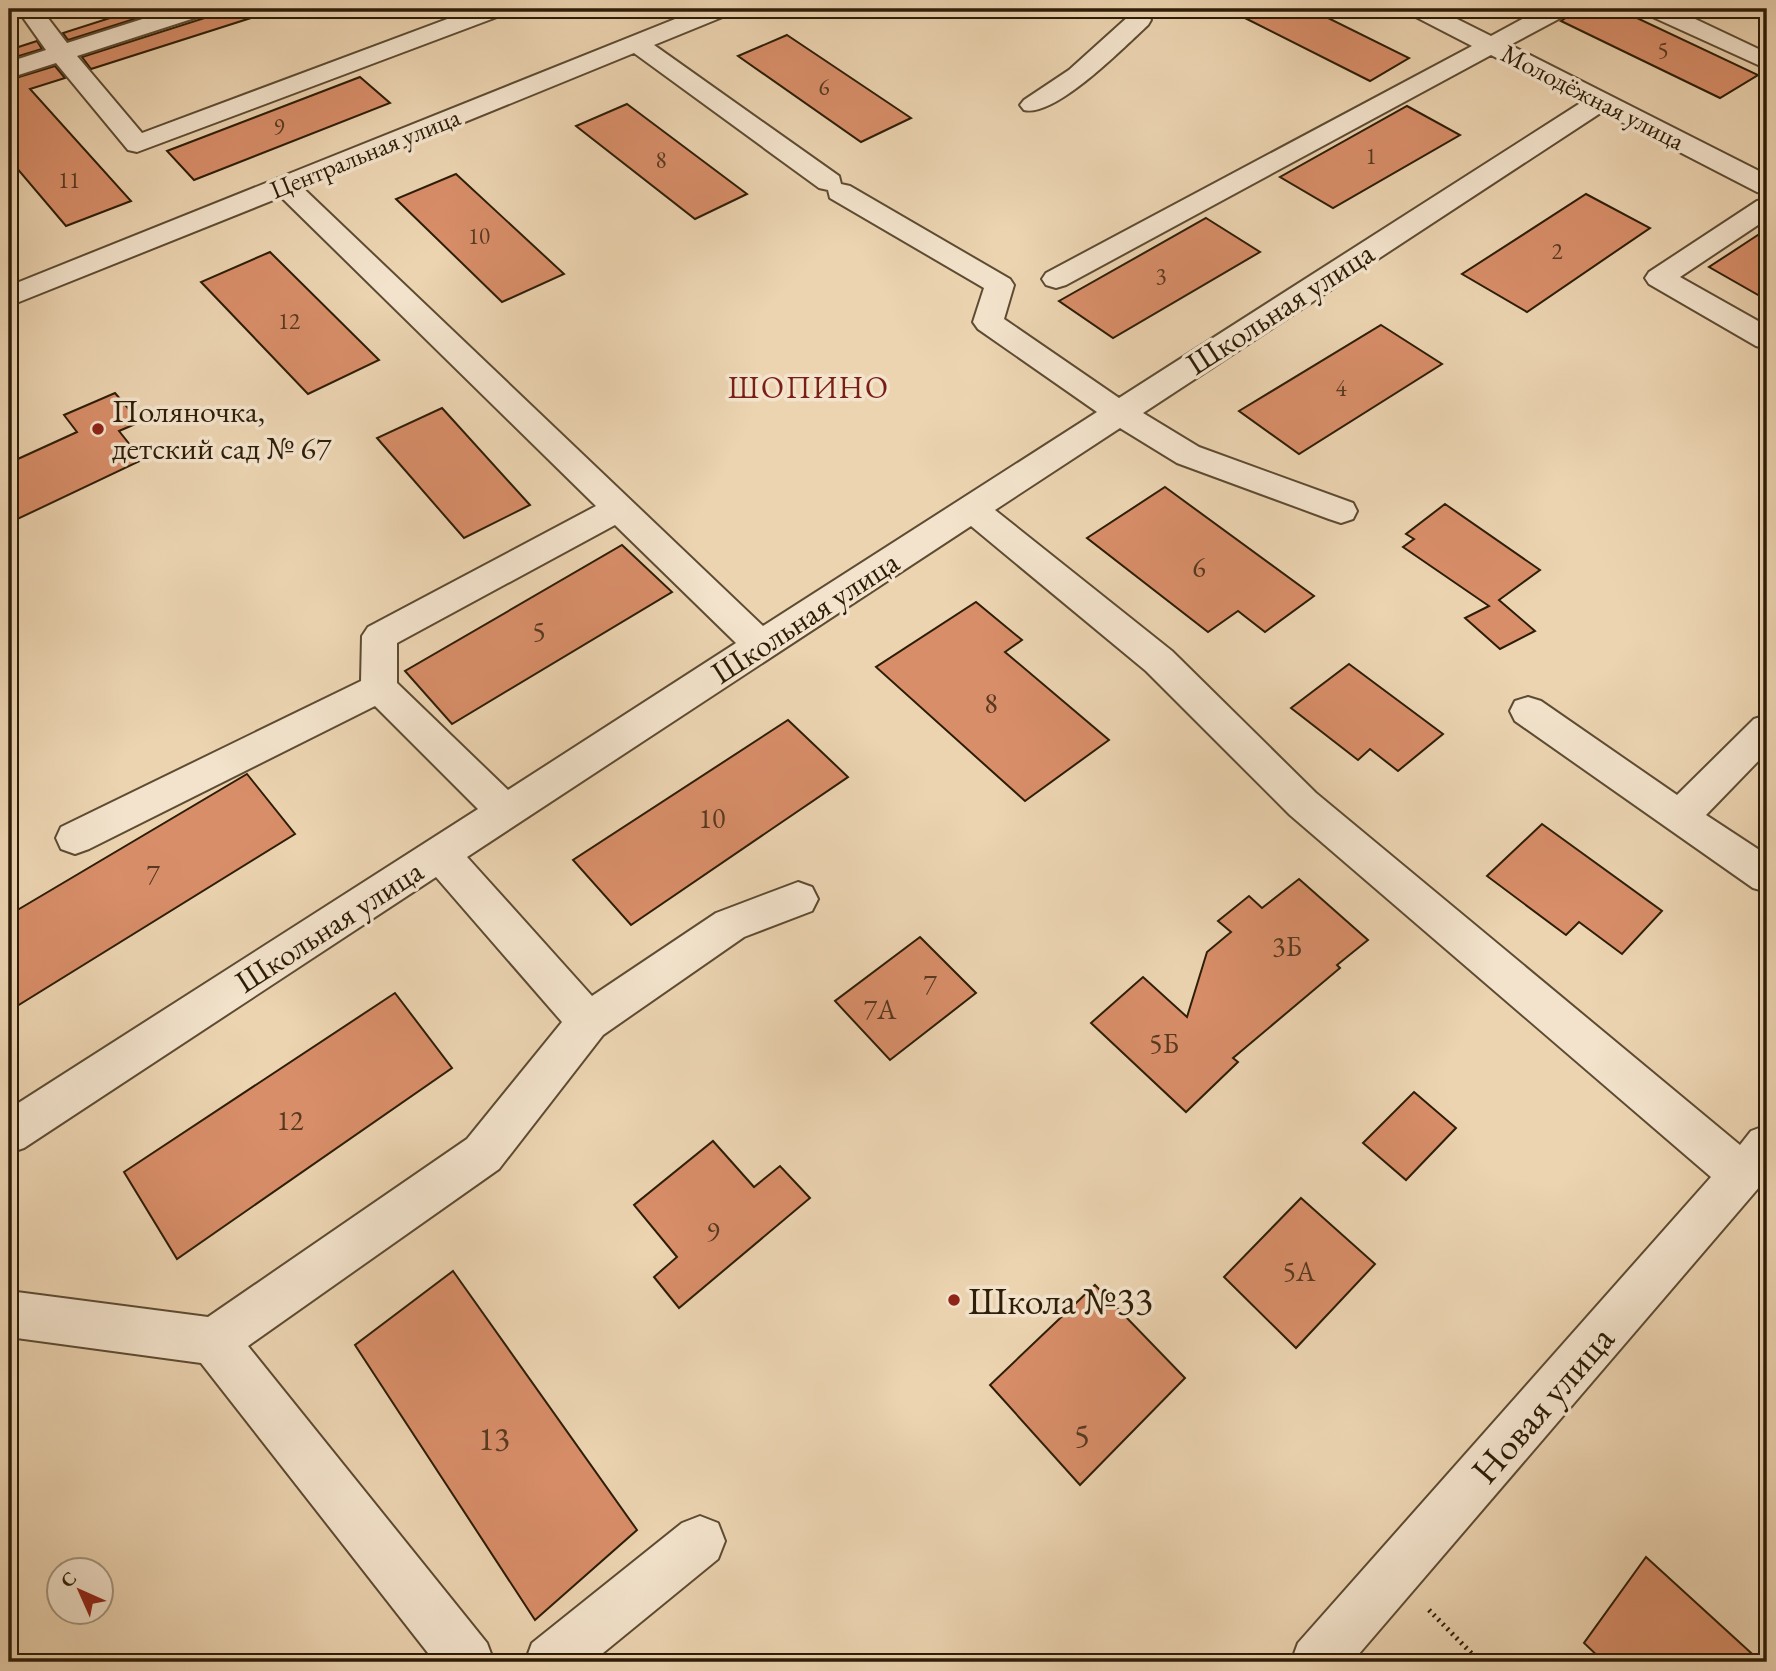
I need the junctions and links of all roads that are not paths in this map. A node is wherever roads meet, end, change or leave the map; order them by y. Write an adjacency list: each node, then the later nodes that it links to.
1 (29, 9): 12 (street)
2 (198, 9): 12 (street)
3 (496, 9): 12 (street)
4 (721, 9): 10 (street, Центральная улица)
5 (1164, 9): 9 (street)
6 (1419, 9): 11 (street, Молодёжная улица)
7 (1559, 9): 11 (street)
8 (1655, 9): 13 (street)
9 (1129, 14): 16 (street)
10 (636, 43): 17 (street, Центральная улица); 25 (street)
11 (1490, 44): 15 (street, Молодёжная улица); 22 (street)
12 (61, 53): 14 (street)
13 (1767, 62)
14 (9, 70)
15 (1601, 101): 18 (street, Молодёжная улица); 25 (street, Школьная улица)
16 (1033, 105)
17 (285, 185): 21 (street, Центральная улица); 26 (street)
18 (1767, 186)
19 (1767, 207): 24 (street)
20 (9, 268): 21 (street)
21 (59, 276): 23 (street, Центральная улица)
22 (1056, 279)
23 (9, 297)
24 (1767, 339)
25 (1119, 413): 27 (street, Школьная улица); 28 (street)
26 (619, 508): 29 (street); 30 (street)
27 (972, 509): 29 (street, Школьная улица); 41 (street)
28 (1341, 511)
29 (761, 646): 33 (street, Школьная улица)
30 (379, 688): 33 (street); 35 (street)
31 (1528, 711): 34 (street)
32 (1767, 729): 34 (street)
33 (505, 811): 36 (street, Школьная улица)
34 (1678, 817): 37 (street)
35 (75, 838)
36 (440, 854): 39 (street); 40 (street, Школьная улица)
37 (1767, 876)
38 (798, 899): 39 (street)
39 (588, 1022): 43 (street)
40 (9, 1133)
41 (1755, 1161): 47 (street, Новая улица)
42 (9, 1314): 43 (street)
43 (214, 1341): 45 (street)
44 (700, 1541): 46 (street)
45 (468, 1662)
46 (551, 1662)
47 (1317, 1662)

